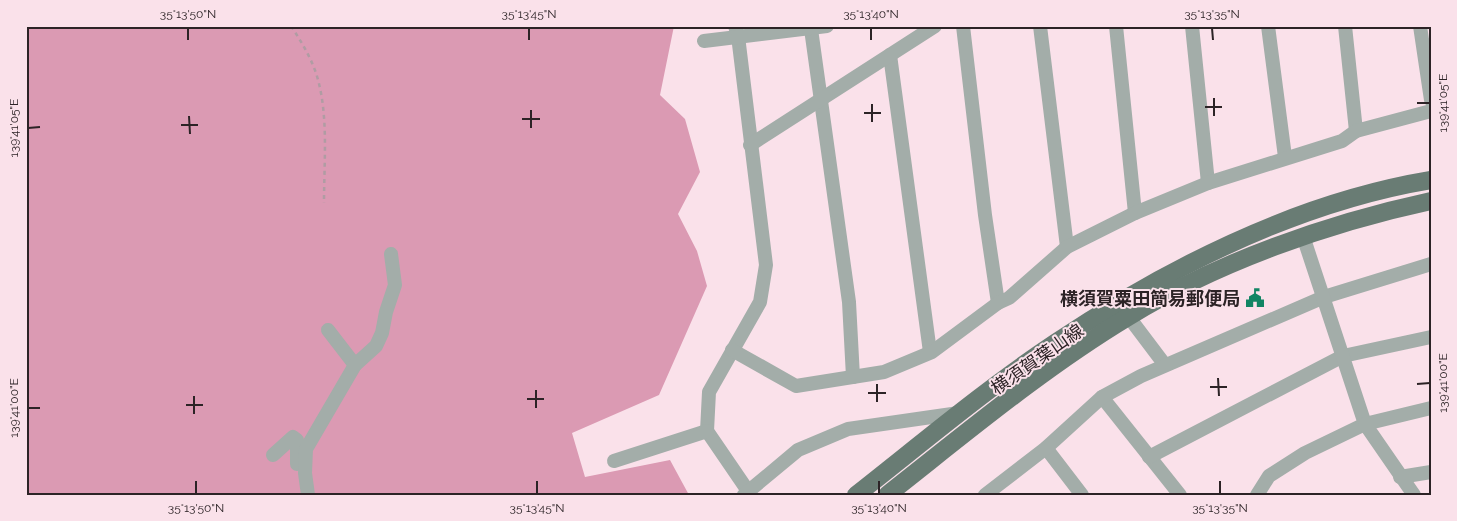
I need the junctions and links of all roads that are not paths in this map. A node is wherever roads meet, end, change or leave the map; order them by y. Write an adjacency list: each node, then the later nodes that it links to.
1 (827, 26): 10 (street)
2 (935, 26): 13 (street)
3 (963, 26): 29 (street)
4 (1040, 26): 25 (street)
5 (1116, 26): 23 (street)
6 (1192, 26): 21 (street)
7 (1268, 26): 19 (street)
8 (1345, 26): 17 (street)
9 (1420, 26): 15 (street)
10 (810, 29): 11 (street); 14 (street)
11 (737, 31): 12 (street); 18 (street)
12 (704, 41)
13 (890, 55): 14 (street); 36 (street)
14 (821, 100): 18 (street); 40 (street)
15 (1431, 100)
16 (1431, 111): 17 (street)
17 (1356, 131): 19 (street)
18 (750, 145): 35 (street)
19 (1285, 157): 21 (street)
20 (1431, 180): 43 (main road, 横須賀葉山線)
21 (1208, 183): 23 (street)
22 (1431, 201): 24 (main road, 横須賀葉山線)
23 (1135, 213): 25 (street)
24 (1303, 236): 28 (street); 32 (main road, 横須賀葉山線)
25 (1067, 247): 29 (street)
26 (391, 254): 30 (street)
27 (1431, 264): 28 (street)
28 (1324, 297): 37 (street); 39 (street)
29 (998, 303): 36 (street)
30 (386, 312): 31 (street); 38 (street)
31 (401, 312)
32 (1128, 316): 39 (street); 54 (main road, 横須賀葉山線)
33 (328, 330): 38 (street)
34 (1431, 338): 37 (street)
35 (732, 350): 40 (street); 45 (street)
36 (930, 352): 40 (street)
37 (1343, 356): 44 (street); 48 (street)
38 (355, 365): 51 (street)
39 (1165, 365): 41 (street)
40 (853, 377)
41 (1102, 397): 46 (street); 48 (street)
42 (1431, 408): 44 (street)
43 (962, 413): 53 (street); 57 (main road, 横須賀葉山線)
44 (1365, 424): 52 (street); 60 (street)
45 (707, 431): 49 (street); 53 (street)
46 (1046, 448): 55 (street); 58 (street)
47 (273, 455): 51 (street)
48 (1149, 457): 59 (street)
49 (614, 461)
50 (1431, 472): 52 (street)
51 (304, 473): 56 (street)
52 (1400, 478): 61 (street)
53 (746, 493)
54 (893, 493)
55 (990, 493)
56 (308, 495)
57 (856, 495)
58 (1082, 495)
59 (1180, 495)
60 (1257, 495)
61 (1414, 495)

